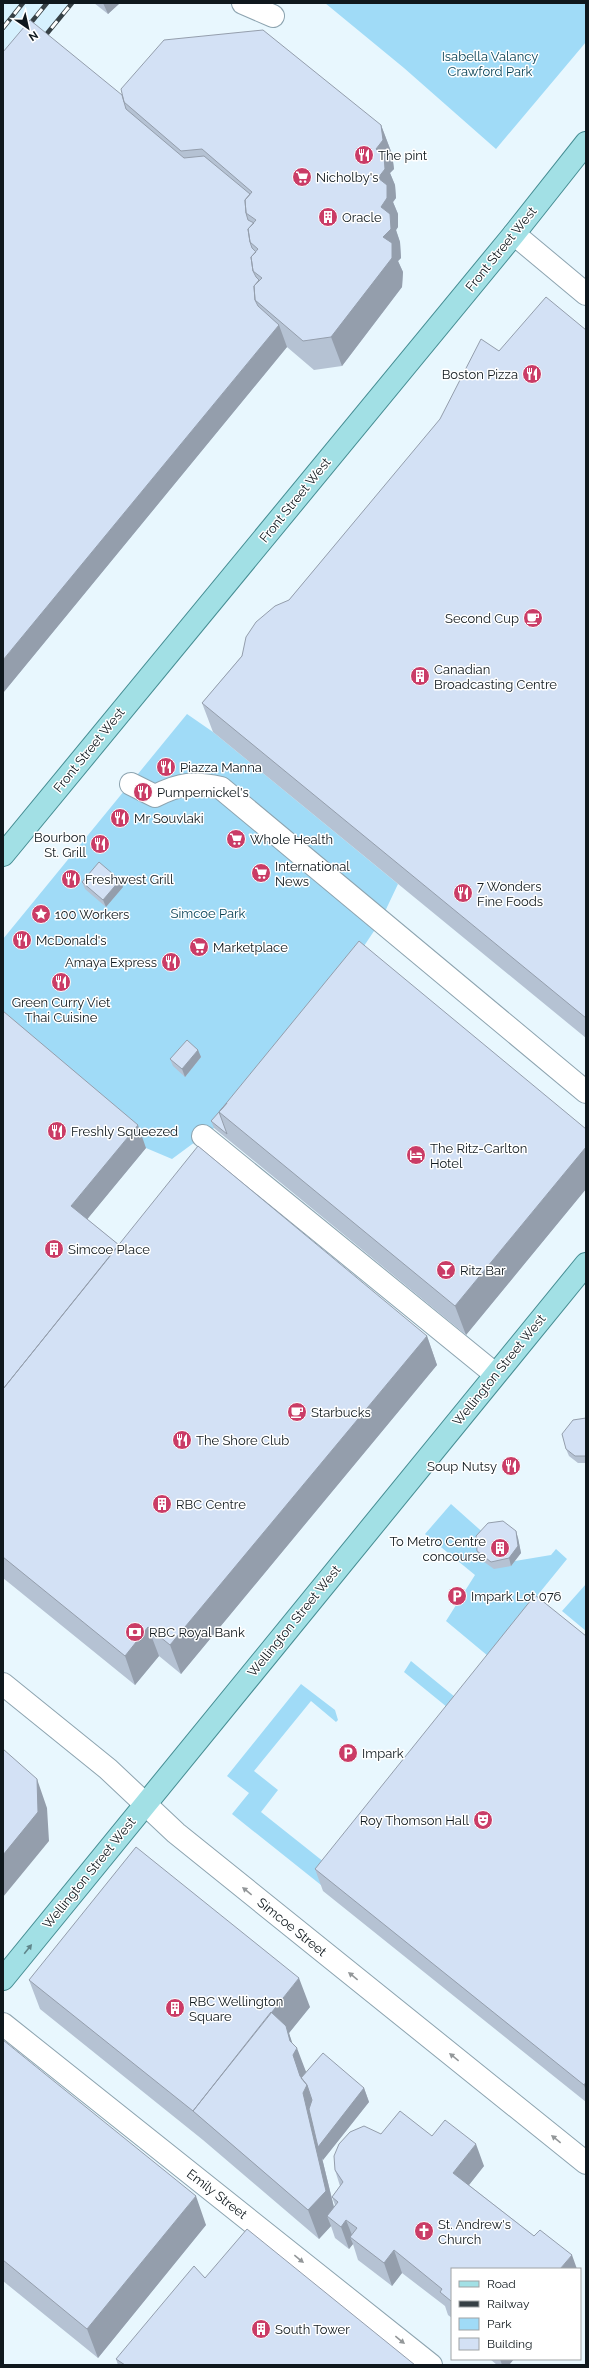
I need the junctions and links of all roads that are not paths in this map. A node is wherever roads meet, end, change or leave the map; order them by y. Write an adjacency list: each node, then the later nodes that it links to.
1 (244, 3): 2 (street)
2 (273, 16)
3 (586, 143): 4 (main road, Front Street West)
4 (514, 234): 5 (street); 7 (main road, Front Street West)
5 (586, 294)
6 (130, 784): 8 (street)
7 (3, 855)
8 (586, 1092)
9 (203, 1136): 11 (street)
10 (586, 1264): 11 (main road, Wellington Street West)
11 (495, 1374): 13 (main road, Wellington Street West)
12 (3, 1684): 13 (street, Simcoe Street)
13 (145, 1804): 14 (main road, Wellington Street West, one-way to 13); 16 (street, Simcoe Street, one-way to 13)
14 (3, 1979)
15 (3, 2024): 17 (street, Emily Street, one-way to 17)
16 (586, 2163)
17 (431, 2365)

